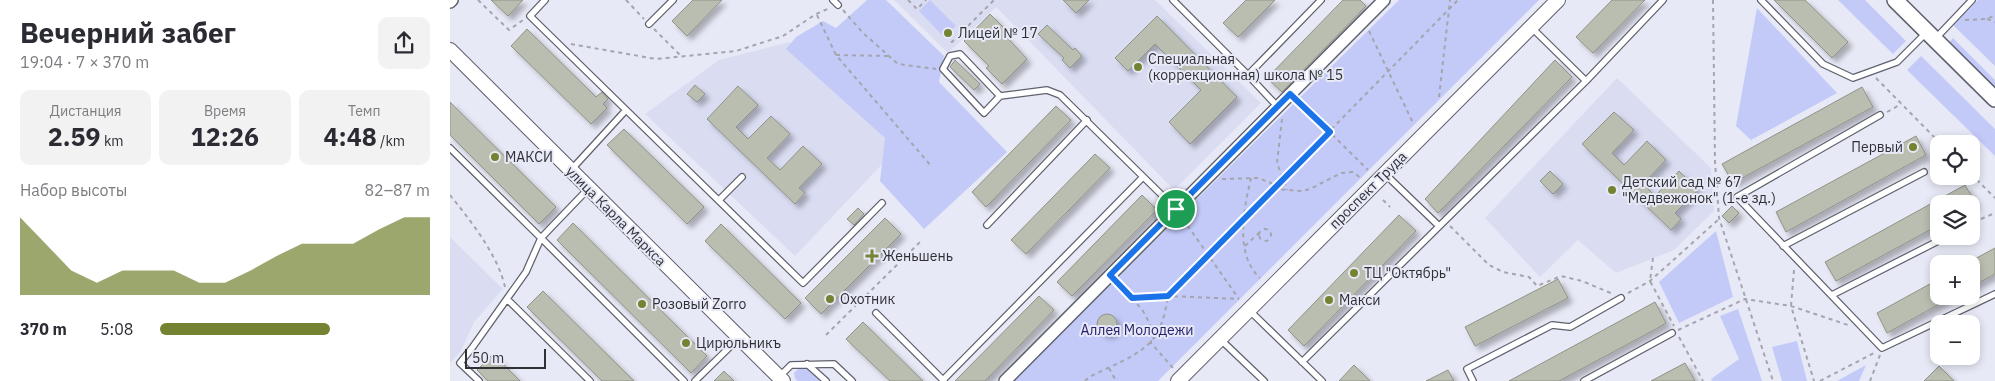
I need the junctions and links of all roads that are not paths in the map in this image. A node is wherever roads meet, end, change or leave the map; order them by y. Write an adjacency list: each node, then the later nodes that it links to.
1 (546, 0): 22 (lane)
2 (673, 0): 13 (lane)
3 (833, 0): 12 (lane)
4 (1174, 0): 17 (lane)
5 (1321, 0): 17 (lane)
6 (1384, 0): 21 (street)
7 (1558, 0): 14 (street, проспект Труда)
8 (1663, 0): 18 (lane)
9 (1762, 0): 15 (lane)
10 (1895, 0): 15 (main road)
11 (1972, 0): 15 (lane)
12 (838, 5)
13 (649, 24)
14 (1531, 27): 18 (lane); 28 (street, проспект Труда)
15 (1931, 36): 20 (main road)
16 (450, 50): 26 (street, улица Карла Маркса)
17 (1248, 74): 21 (lane)
18 (1586, 81): 36 (lane)
19 (1000, 96): 19 (lane); 24 (lane)
20 (1995, 99)
21 (1284, 100): 34 (street)
22 (626, 110): 26 (lane); 32 (lane)
23 (1880, 115): 39 (lane)
24 (1087, 120): 30 (lane); 35 (lane)
25 (450, 148): 37 (lane)
26 (571, 170): 31 (street, улица Карла Маркса)
27 (1924, 172): 39 (lane)
28 (1385, 174): 36 (lane); 44 (street, проспект Труда)
29 (742, 177): 32 (lane)
30 (1143, 177): 34 (lane); 53 (lane)
31 (589, 188): 37 (lane); 47 (street, улица Карла Маркса)
32 (719, 200): 33 (lane)
33 (882, 203)
34 (1176, 209): 60 (street)
35 (987, 225)
36 (1439, 226): 49 (lane)
37 (541, 238): 43 (lane); 56 (lane)
38 (1930, 245): 41 (lane)
39 (1782, 246): 41 (lane)
40 (1995, 294): 41 (lane)
41 (1832, 295)
42 (1621, 298): 63 (lane)
43 (508, 299): 54 (lane); 55 (lane)
44 (1249, 310): 48 (street, проспект Труда); 49 (lane)
45 (876, 313): 53 (lane)
46 (1672, 333): 64 (lane)
47 (739, 338): 52 (street, улица Карла Маркса); 57 (lane)
48 (1220, 339): 51 (street, проспект Труда); 61 (lane)
49 (1302, 362): 62 (lane)
50 (807, 364): 52 (lane); 58 (lane); 59 (lane)
51 (1176, 375)
52 (781, 379)
53 (944, 380)
54 (478, 381)
55 (590, 381)
56 (684, 381)
57 (695, 381)
58 (826, 381)
59 (852, 381)
60 (1005, 381)
61 (1264, 381)
62 (1322, 381)
63 (1473, 381)
64 (1584, 381)

